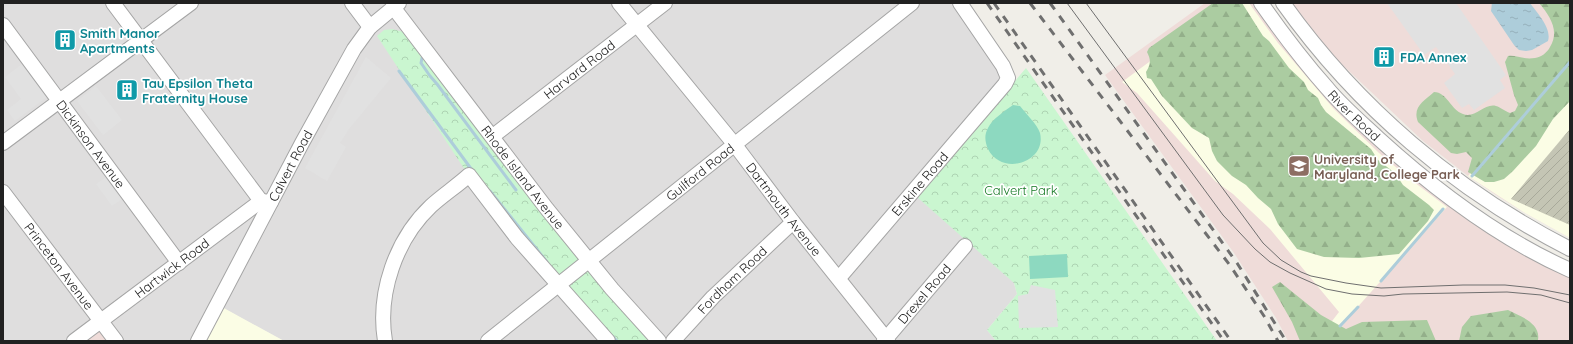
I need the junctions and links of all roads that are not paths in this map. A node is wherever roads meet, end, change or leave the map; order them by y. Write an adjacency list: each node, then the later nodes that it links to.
1 (113, 3): 14 (street)
2 (191, 3): 14 (street)
3 (352, 3): 13 (street)
4 (619, 3): 12 (street, Dartmouth Avenue)
5 (665, 3): 12 (street, Harvard Road)
6 (912, 3): 18 (street, Guilford Road)
7 (960, 3): 27 (street, Erskine Road)
8 (1261, 3): 26 (street, River Road)
9 (1283, 3): 23 (street, River Road)
10 (396, 5): 13 (street, Calvert Road); 16 (street, Rhode Island Avenue)
11 (3, 24): 15 (street, Dickinson Avenue)
12 (637, 25): 16 (street, Harvard Road); 18 (street, Dartmouth Avenue)
13 (370, 27): 20 (street, Calvert Road)
14 (141, 41): 15 (street); 20 (street)
15 (59, 101): 17 (street); 25 (street, Dickinson Avenue)
16 (493, 136): 24 (street, Rhode Island Avenue)
17 (3, 143)
18 (735, 145): 21 (street, Dartmouth Avenue); 24 (street, Guilford Road)
19 (3, 192): 29 (street, Princeton Avenue)
20 (266, 202): 25 (street, Hartwick Road); 33 (street, Calvert Road)
21 (793, 222): 27 (street, Dartmouth Avenue); 38 (street, Fordham Road)
22 (965, 246): 30 (street, Drexel Road)
23 (1570, 249)
24 (589, 261): 28 (street, Guilford Road); 37 (street, Rhode Island Avenue)
25 (179, 263): 29 (street, Hartwick Road)
26 (1570, 270)
27 (839, 278): 30 (street, Dartmouth Avenue)
28 (558, 286): 34 (street); 35 (street, Guilford Road); 36 (street)
29 (100, 321): 31 (street, Hartwick Road); 32 (street, Princeton Avenue)
30 (886, 340)
31 (74, 341)
32 (116, 341)
33 (198, 341)
34 (385, 341)
35 (488, 341)
36 (608, 341)
37 (659, 341)
38 (673, 341)

